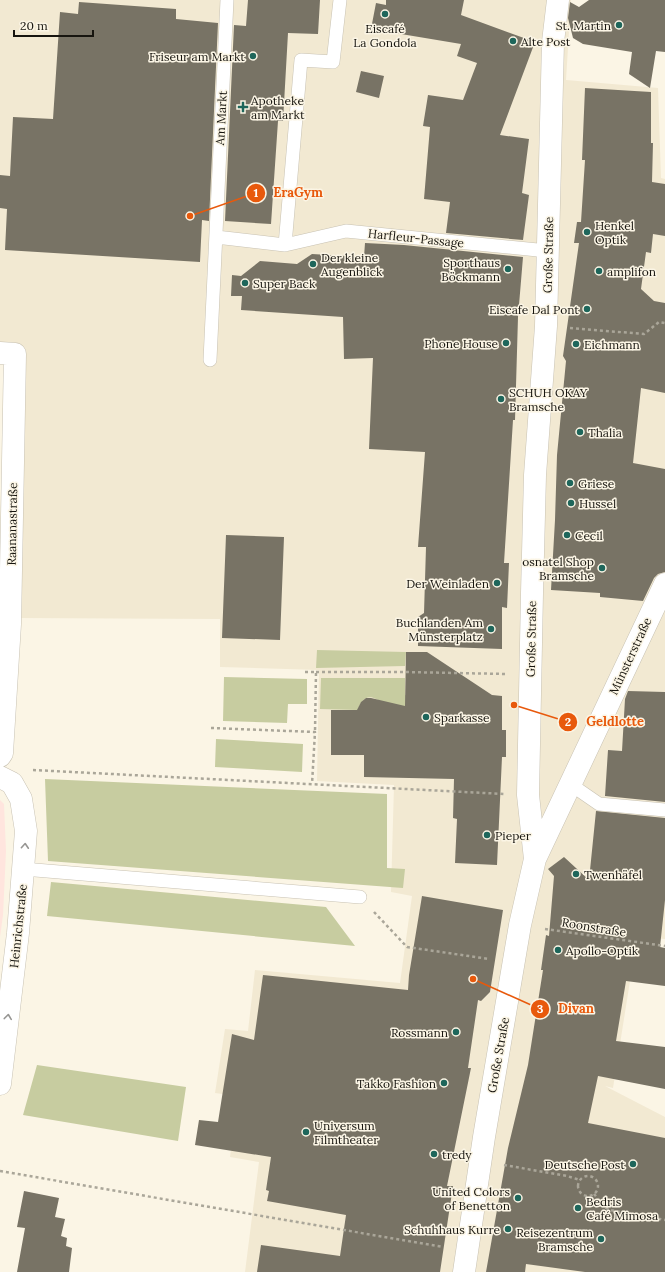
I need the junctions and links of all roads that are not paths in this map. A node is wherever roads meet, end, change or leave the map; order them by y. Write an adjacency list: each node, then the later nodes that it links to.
1 (227, 0): 4 (lane, Am Markt)
2 (340, 0): 5 (lane)
3 (558, 0): 6 (street, Große Straße)
4 (216, 237): 5 (lane, Harfleur-Passage); 8 (lane)
5 (285, 245): 6 (lane, Harfleur-Passage)
6 (548, 251): 14 (street, Große Straße)
7 (0, 353): 10 (street, Raananastraße)
8 (210, 360)
9 (665, 584): 12 (street, Münsterstraße)
10 (0, 756)
11 (6, 780): 15 (street, Heinrichstraße, one-way to 11)
12 (570, 784): 13 (lane); 14 (street, Münsterstraße)
13 (665, 810)
14 (535, 859): 18 (street, Große Straße)
15 (23, 869): 16 (lane); 17 (street, Heinrichstraße, one-way to 15)
16 (360, 897)
17 (0, 1084)
18 (464, 1272)

